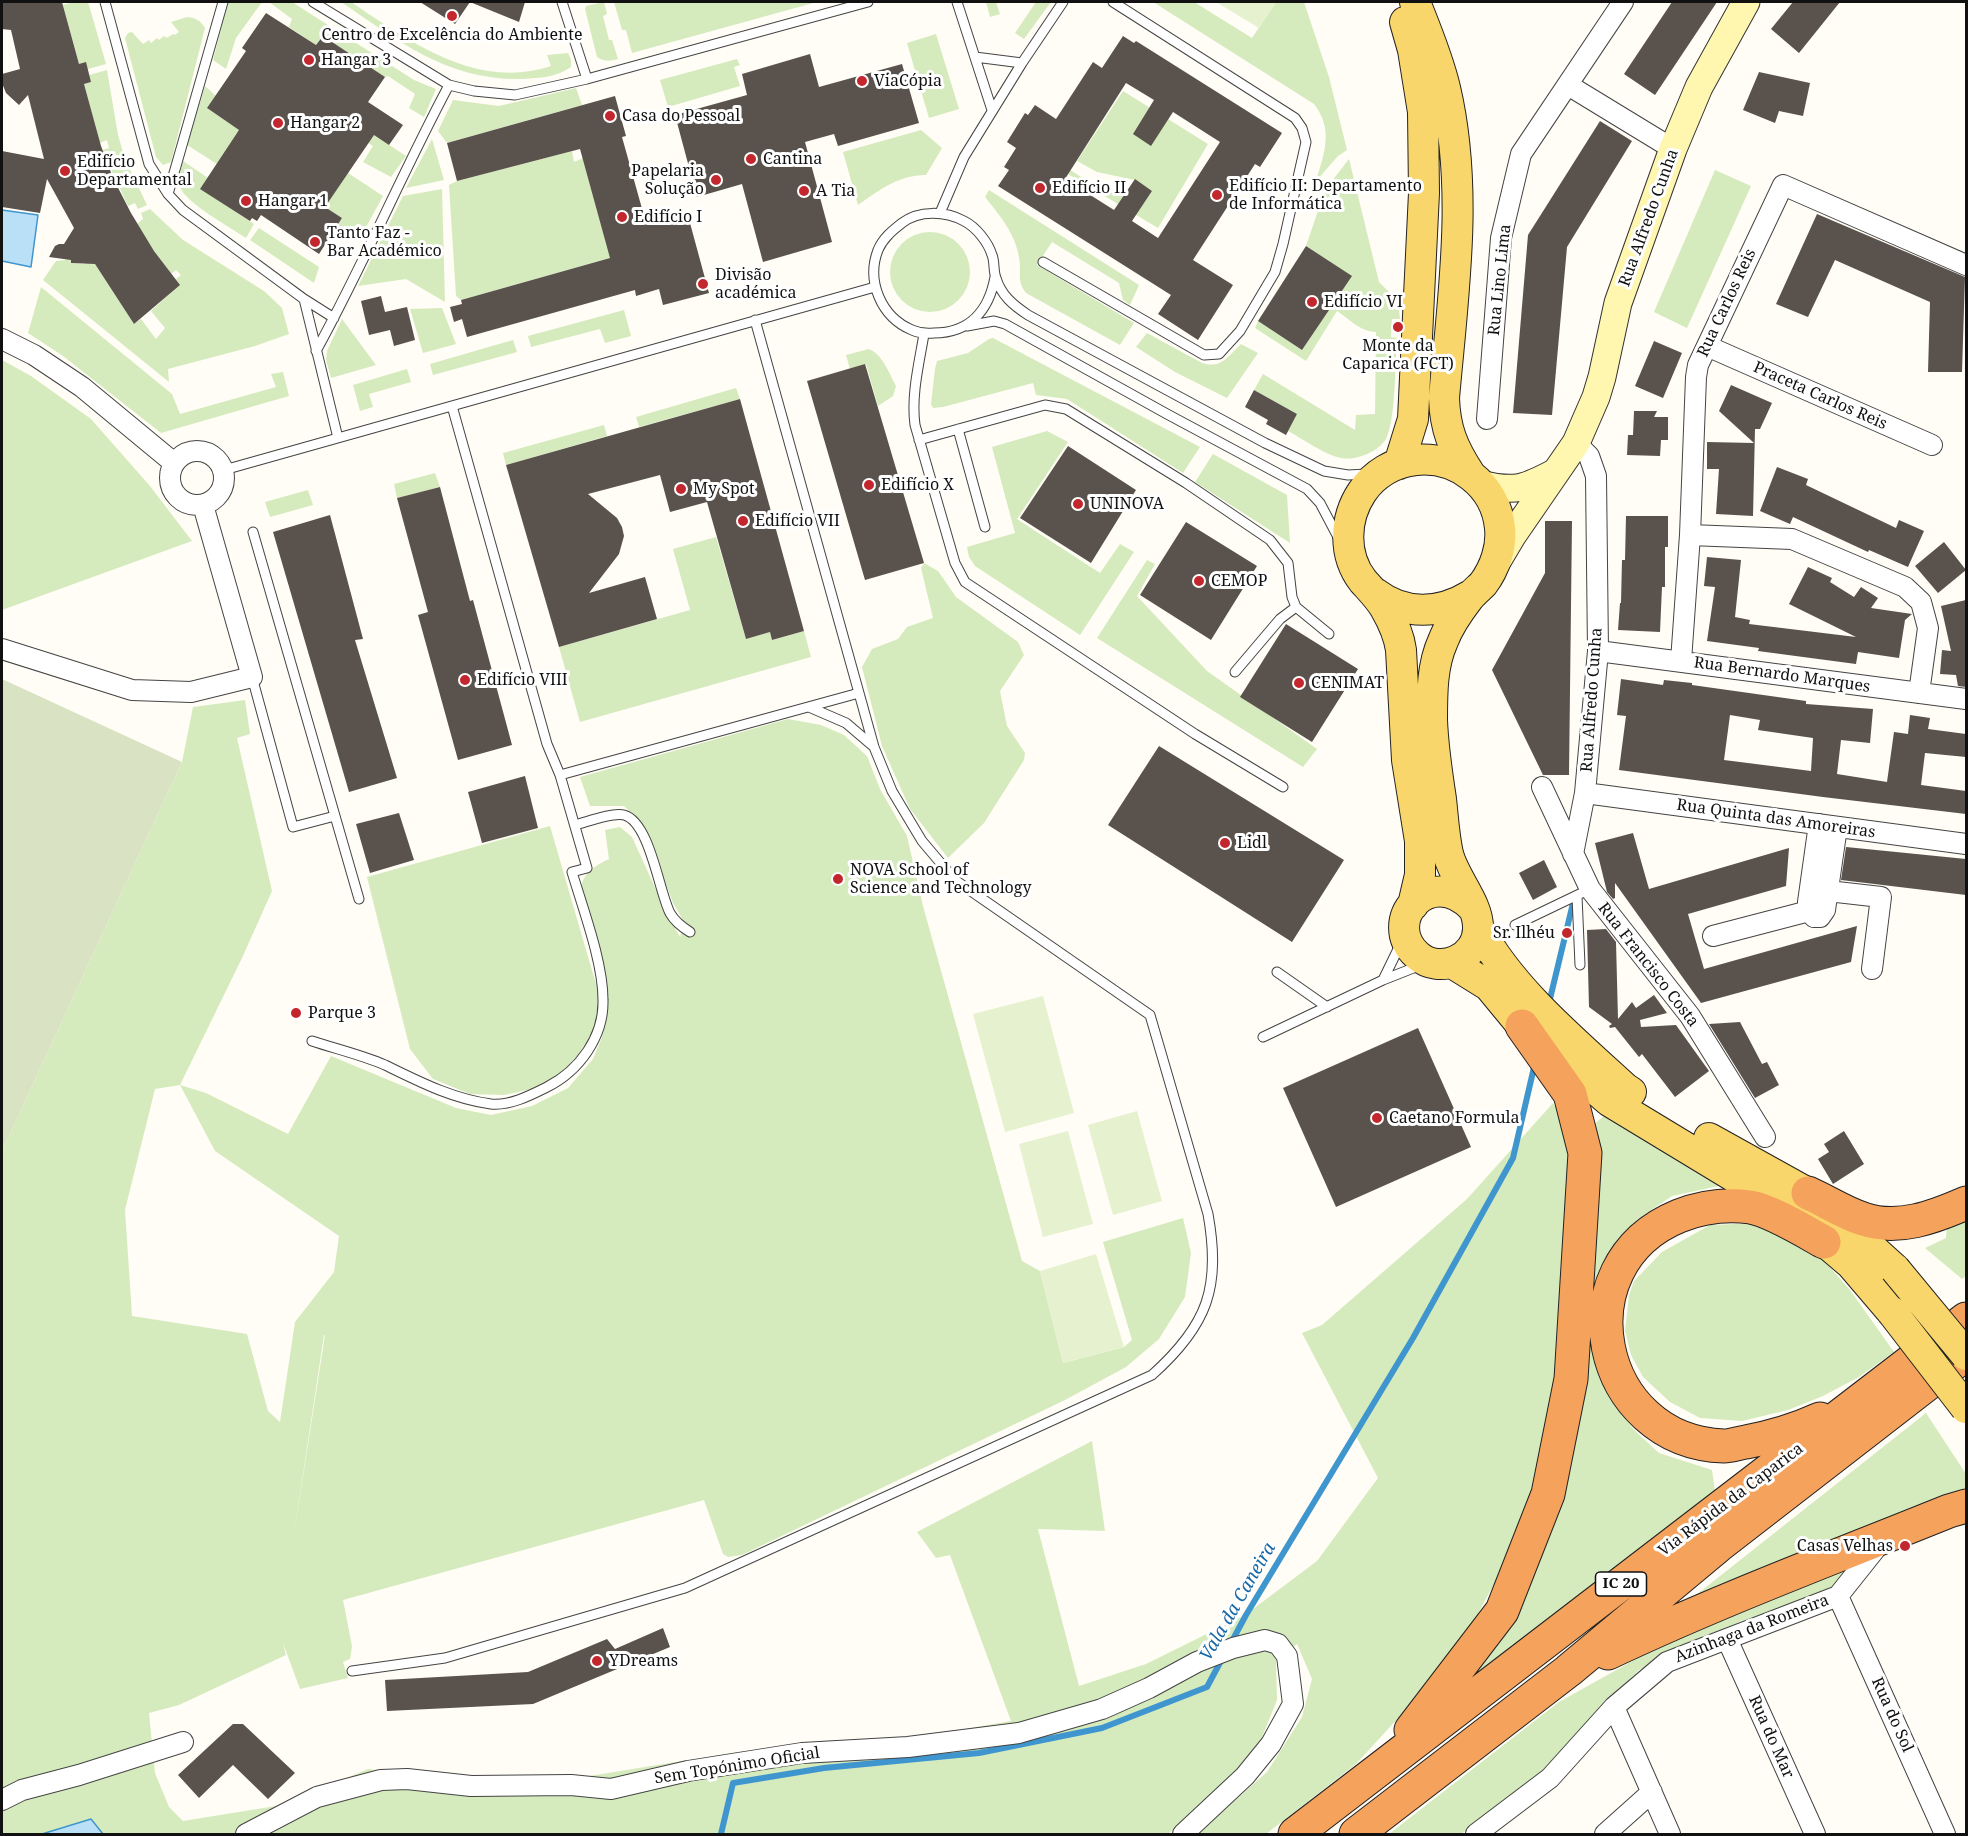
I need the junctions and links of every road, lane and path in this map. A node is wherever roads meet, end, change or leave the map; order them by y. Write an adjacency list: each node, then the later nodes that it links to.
1 (105, 2): 20 (lane)
2 (222, 2): 20 (lane)
3 (314, 2): 16 (lane)
4 (562, 2): 15 (lane)
5 (868, 2): 15 (lane)
6 (957, 2): 13 (lane)
7 (1063, 2): 14 (lane)
8 (1113, 2): 22 (lane)
9 (1400, 2): 42 (main road)
10 (1623, 2): 17 (street, Rua Lino Lima)
11 (1746, 2): 19 (street, Rua Alfredo Cunha)
12 (1419, 12): 45 (main road)
13 (975, 57): 14 (lane); 18 (lane)
14 (1022, 63): 18 (lane)
15 (587, 79): 16 (lane)
16 (449, 85): 27 (lane)
17 (1568, 85): 19 (street); 35 (street, Rua Lino Lima)
18 (992, 110): 21 (lane)
19 (1673, 149): 39 (street, Rua Alfredo Cunha)
20 (168, 194): 26 (lane)
21 (940, 213): 24 (lane); 25 (lane)
22 (1043, 262)
23 (1966, 265): 32 (street, Rua Carlos Reis)
24 (995, 277): 29 (lane); 42 (lane)
25 (875, 287): 28 (lane); 30 (lane)
26 (304, 299): 27 (lane); 33 (lane)
27 (334, 318): 33 (lane)
28 (755, 320): 34 (lane); 61 (lane)
29 (965, 326): 30 (lane); 50 (lane)
30 (924, 334): 38 (lane)
31 (2, 339): 41 (street)
32 (1707, 346): 40 (street, Praceta Carlos Reis); 49 (street, Rua Carlos Reis)
33 (316, 351): 37 (lane)
34 (452, 406): 37 (lane); 66 (lane)
35 (1487, 419)
36 (958, 429): 38 (lane); 47 (lane); 54 (lane)
37 (338, 438): 43 (lane)
38 (919, 440): 67 (lane)
39 (1576, 443): 44 (street, Rua Alfredo Cunha); 57 (street, Rua Alfredo Cunha)
40 (1932, 445)
41 (174, 463): 43 (street); 46 (street)
42 (1393, 466): 45 (main road); 50 (main road)
43 (224, 470): 46 (street)
44 (1557, 471): 45 (street); 51 (street, Rua Alfredo Cunha)
45 (1475, 479): 51 (main road)
46 (203, 505): 60 (street)
47 (985, 527)
48 (253, 532): 70 (lane)
49 (1690, 535): 58 (street, Rua Carlos Reis); 62 (street)
50 (1355, 567): 52 (main road)
51 (1491, 572): 53 (main road)
52 (1373, 591): 53 (main road); 78 (main road)
53 (1471, 595): 80 (main road)
54 (1296, 606): 55 (lane); 59 (lane)
55 (1329, 634)
56 (2, 649): 60 (street)
57 (1598, 651): 58 (street, Rua Bernardo Marques); 69 (street, Rua Alfredo Cunha)
58 (1681, 661): 62 (street, Rua Bernardo Marques)
59 (1235, 672)
60 (252, 677): 70 (lane)
61 (859, 693): 64 (lane); 65 (lane)
62 (1919, 693): 63 (street, Rua Bernardo Marques)
63 (1966, 699)
64 (809, 707): 65 (lane); 66 (lane)
65 (874, 747): 108 (lane)
66 (560, 775): 71 (lane)
67 (1283, 787)
68 (1542, 787): 74 (street, Rua Francisco Costa)
69 (1585, 793): 72 (street, Rua Quinta das Amoreiras); 74 (street, Rua Alfredo Cunha)
70 (335, 816): 77 (lane)
71 (575, 825): 82 (lane); 93 (lane)
72 (1828, 825): 73 (street, Rua Quinta das Amoreiras); 75 (street); 79 (street)
73 (1966, 844)
74 (1573, 854): 76 (street, Rua Francisco Costa)
75 (1828, 891): 79 (street); 87 (street)
76 (1583, 892): 81 (lane); 86 (lane); 94 (street, Rua Francisco Costa)
77 (359, 899)
78 (1413, 904): 80 (main road); 83 (main road)
79 (1809, 911): 84 (street)
80 (1475, 918): 85 (main road); 95 (main road)
81 (1515, 925)
82 (690, 932)
83 (1405, 936): 85 (main road); 89 (lane)
84 (1713, 936)
85 (1440, 963): 89 (lane); 91 (main road)
86 (1580, 966)
87 (1872, 969)
88 (1277, 972): 90 (lane)
89 (1383, 980): 90 (lane)
90 (1327, 1006): 92 (lane)
91 (1522, 1026): 97 (main road); 112 (highway)
92 (1263, 1037)
93 (312, 1041)
94 (1765, 1137)
95 (1808, 1193): 96 (highway); 99 (main road, bridge)
96 (1966, 1203)
97 (1824, 1242): 102 (highway); 103 (main road, bridge)
98 (1966, 1319): 102 (highway, Via Rápida da Caparica / IC 20)
99 (1966, 1355): 101 (highway, Via Rápida da Caparica / IC 20)
100 (1966, 1367): 101 (lane)
101 (1919, 1391): 109 (highway, Via Rápida da Caparica / IC 20)
102 (1858, 1404): 112 (highway, Via Rápida da Caparica / IC 20)
103 (1966, 1408)
104 (1966, 1506): 105 (highway)
105 (1885, 1536): 106 (street, Azinhaga da Romeira); 109 (highway)
106 (1838, 1596): 107 (street, Azinhaga da Romeira); 123 (street, Rua do Sol)
107 (1727, 1639): 110 (street, Azinhaga da Romeira); 122 (street, Rua do Mar)
108 (352, 1671)
109 (1568, 1671): 118 (highway, Via Rápida da Caparica)
110 (1614, 1707): 113 (street); 119 (street, Azinhaga da Romeira)
111 (183, 1742): 114 (street)
112 (1385, 1764): 117 (highway, Via Rápida da Caparica)
113 (1652, 1792): 120 (street); 121 (street)
114 (2, 1800)
115 (246, 1834): 116 (street, Sem Topónimo Oficial)
116 (1183, 1834)
117 (1294, 1834)
118 (1356, 1834)
119 (1476, 1834)
120 (1605, 1834)
121 (1670, 1834)
122 (1815, 1834)
123 (1946, 1834)

